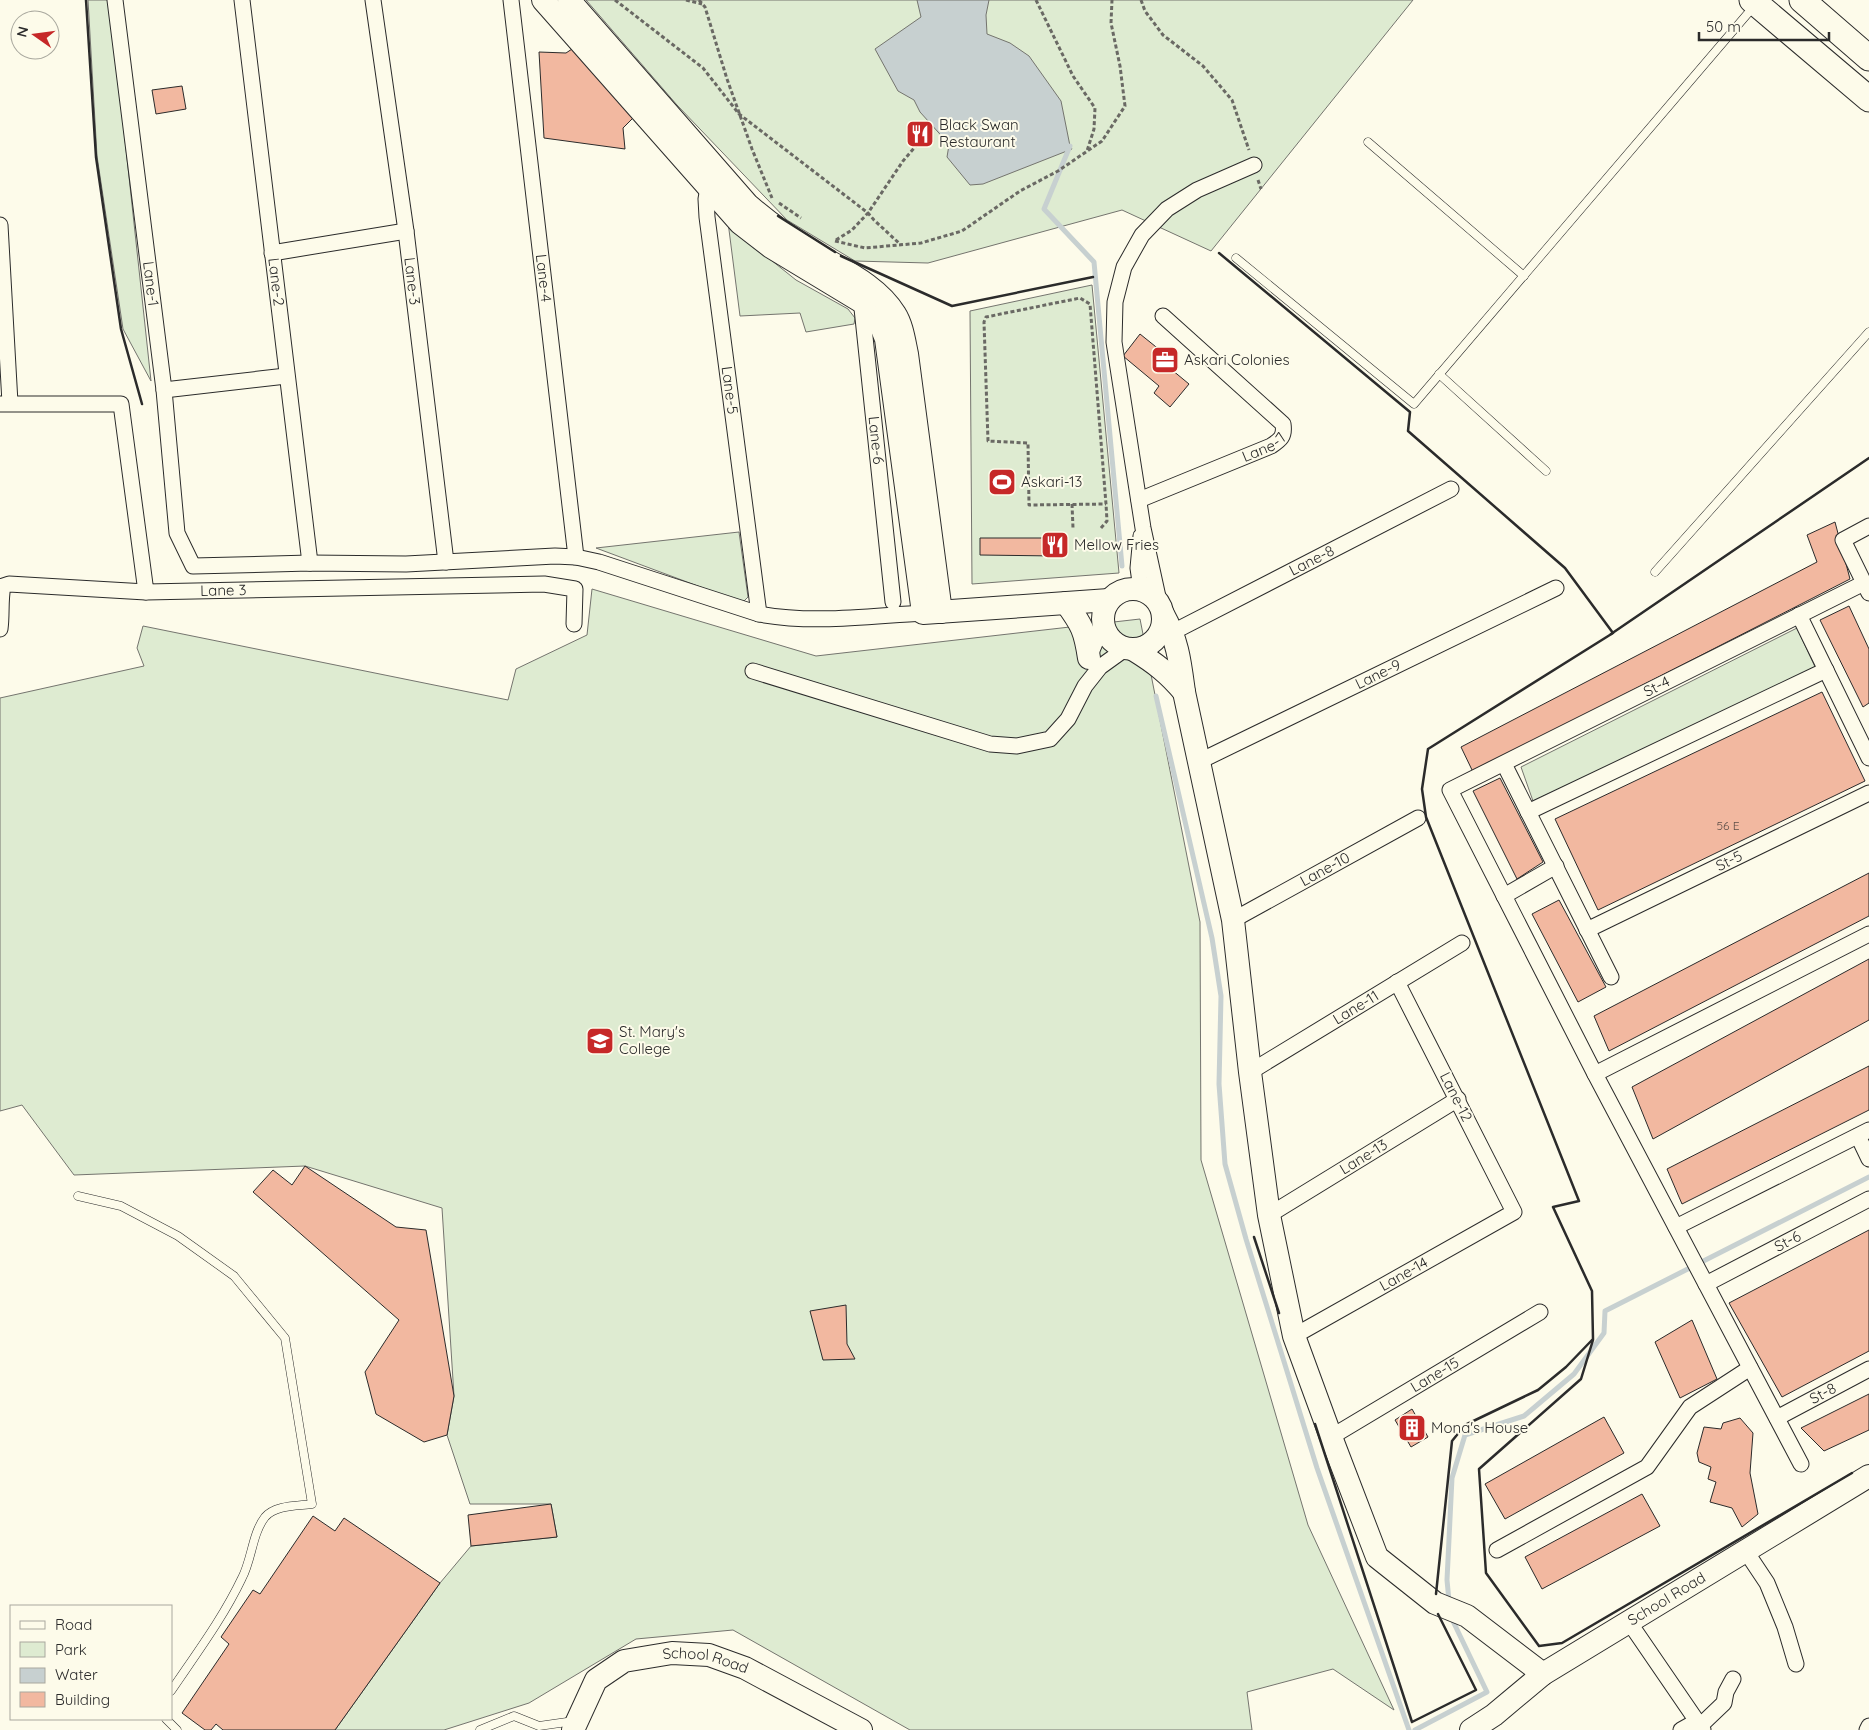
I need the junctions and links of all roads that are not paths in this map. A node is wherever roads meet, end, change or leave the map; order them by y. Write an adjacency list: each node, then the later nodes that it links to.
1 (115, 0): 24 (street, Lane-1)
2 (242, 0): 16 (street, Lane-2)
3 (373, 0): 15 (street, Lane-3)
4 (511, 0): 31 (street, Lane-4)
5 (543, 0): 13 (street)
6 (569, 0): 13 (street)
7 (1802, 0): 9 (main road)
8 (1754, 2): 10 (main road); 18 (lane)
9 (1869, 58)
10 (1869, 98)
11 (1368, 142): 18 (lane)
12 (1254, 165): 28 (street)
13 (710, 176): 19 (street); 43 (street, Lane-5)
14 (0, 225): 25 (street)
15 (406, 231): 16 (street); 32 (street, Lane-3)
16 (272, 253): 23 (street, Lane-2)
17 (1236, 258): 22 (lane)
18 (1524, 276): 22 (lane)
19 (861, 291): 40 (street, Lane-6); 42 (street)
20 (1163, 316): 28 (street, Lane-7)
21 (1869, 332): 34 (lane)
22 (1440, 374): 26 (lane)
23 (286, 376): 24 (street); 33 (street, Lane-2)
24 (164, 390): 33 (street, Lane-1)
25 (5, 403): 38 (street)
26 (1546, 471)
27 (1451, 489): 45 (street, Lane-8)
28 (1139, 500): 30 (street)
29 (1869, 526): 36 (street)
30 (1143, 528): 37 (street); 45 (street)
31 (576, 557): 32 (street); 43 (street)
32 (446, 562): 33 (street)
33 (310, 563)
34 (1654, 572)
35 (1556, 588): 57 (street, Lane-9)
36 (1866, 588): 44 (street, St-4)
37 (1141, 589): 39 (street); 45 (street)
38 (146, 592): 46 (street, Lane 3); 48 (street)
39 (1109, 600): 41 (street); 47 (street)
40 (893, 602)
41 (1066, 603): 42 (street); 50 (street)
42 (932, 613): 43 (street)
43 (759, 614)
44 (1799, 615): 51 (street); 58 (street, St-4)
45 (1165, 617): 49 (street); 54 (street)
46 (574, 624)
47 (1102, 624): 49 (street); 50 (street)
48 (0, 629)
49 (1129, 649): 53 (street); 54 (street)
50 (1089, 658): 53 (street)
51 (1826, 670): 55 (street); 60 (street)
52 (754, 671): 53 (street)
53 (1084, 686)
54 (1184, 692): 57 (street)
55 (1862, 727): 56 (street)
56 (1869, 758)
57 (1200, 761): 64 (street)
58 (1504, 764): 60 (street); 63 (street, St-4)
59 (1869, 793): 65 (street, St-5)
60 (1528, 812): 62 (street)
61 (1418, 818): 64 (street, Lane-10)
62 (1556, 866): 63 (street); 65 (street)
63 (1504, 896): 71 (street)
64 (1234, 920): 70 (street)
65 (1587, 930): 68 (street)
66 (1869, 934): 71 (street)
67 (1462, 943): 69 (street, Lane-11)
68 (1611, 977)
69 (1397, 982): 70 (street, Lane-11); 72 (street, Lane-12)
70 (1250, 1072): 78 (street)
71 (1595, 1074): 79 (street)
72 (1458, 1099): 77 (street, Lane-12); 78 (street, Lane-13)
73 (1863, 1133): 74 (street); 79 (street)
74 (1869, 1159)
75 (78, 1196): 95 (lane)
76 (1869, 1199): 80 (street, St-6)
77 (1514, 1212): 82 (street, Lane-14)
78 (1269, 1215): 82 (street)
79 (1676, 1227): 80 (street)
80 (1706, 1284): 83 (street)
81 (1540, 1312): 86 (street, Lane-15)
82 (1294, 1336): 86 (street)
83 (1750, 1368): 85 (street); 89 (street)
84 (1869, 1369): 85 (street, St-8)
85 (1777, 1418): 87 (street)
86 (1331, 1437): 93 (street)
87 (1801, 1464)
88 (1869, 1476): 90 (street, School Road)
89 (1496, 1550)
90 (1745, 1550): 91 (street, School Road); 92 (street)
91 (1629, 1622): 93 (street, School Road); 98 (street)
92 (1796, 1664)
93 (1543, 1674): 103 (street, School Road)
94 (1733, 1679): 98 (street)
95 (172, 1689)
96 (167, 1720): 100 (lane)
97 (574, 1725): 101 (lane); 102 (street, School Road)
98 (1700, 1726): 104 (street)
99 (1869, 1726): 105 (street)
100 (177, 1730)
101 (480, 1730)
102 (860, 1730)
103 (1472, 1730)
104 (1681, 1730)
105 (1868, 1730)

